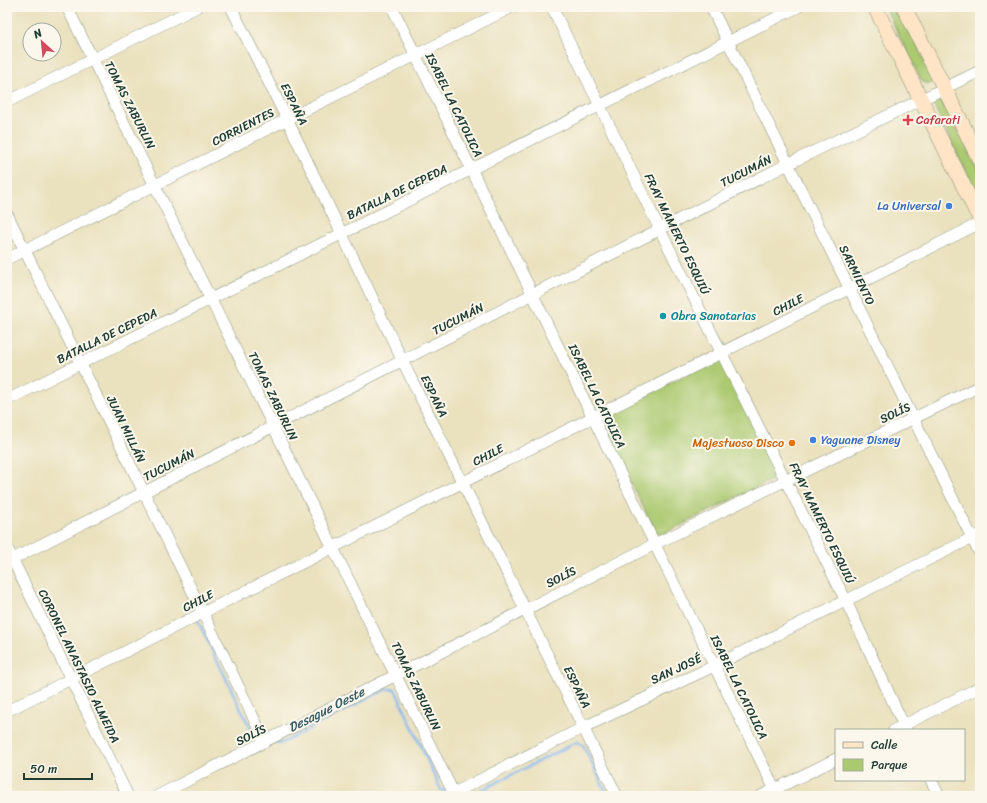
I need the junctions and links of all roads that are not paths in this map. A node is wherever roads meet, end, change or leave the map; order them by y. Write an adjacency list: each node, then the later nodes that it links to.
1 (67, 7): 13 (street, TOMAS ZABURLIN)
2 (197, 7): 13 (street)
3 (231, 7): 19 (street, ESPAÑA)
4 (392, 7): 12 (street, ISABEL LA CATOLICA)
5 (512, 7): 12 (street, CORRIENTES)
6 (552, 7): 18 (street, FRAY MAMERTO ESQUIÚ)
7 (711, 7): 11 (street, SARMIENTO)
8 (798, 7): 11 (street, BATALLA DE CEPEDA)
9 (875, 7): 16 (street)
10 (904, 7): 15 (street)
11 (727, 42): 18 (street, BATALLA DE CEPEDA); 21 (street, SARMIENTO)
12 (416, 56): 19 (street, CORRIENTES); 22 (street, ISABEL LA CATOLICA)
13 (92, 59): 17 (street); 23 (street, TOMAS ZABURLIN)
14 (980, 71): 15 (street, TUCUMÁN)
15 (944, 88): 16 (street, TUCUMÁN); 20 (street)
16 (921, 99): 21 (street, TUCUMÁN); 25 (street)
17 (7, 102)
18 (600, 106): 22 (street, BATALLA DE CEPEDA); 27 (street, FRAY MAMERTO ESQUIÚ)
19 (287, 119): 23 (street, CORRIENTES); 28 (street, ESPAÑA)
20 (980, 160)
21 (788, 164): 27 (street, TUCUMÁN); 31 (street, SARMIENTO)
22 (471, 169): 28 (street, BATALLA DE CEPEDA); 32 (street, ISABEL LA CATOLICA)
23 (156, 185): 29 (street, CORRIENTES); 33 (street, TOMAS ZABURLIN)
24 (7, 214): 29 (street, JUAN MILLÁN)
25 (980, 219)
26 (980, 223): 31 (street, CHILE)
27 (660, 230): 32 (street, TUCUMÁN); 34 (street, FRAY MAMERTO ESQUIÚ)
28 (342, 234): 33 (street, BATALLA DE CEPEDA); 35 (street, ESPAÑA)
29 (25, 250): 30 (street, CORRIENTES); 36 (street, JUAN MILLÁN)
30 (7, 259)
31 (850, 288): 34 (street, CHILE); 40 (street, SARMIENTO)
32 (533, 295): 35 (street, TUCUMÁN); 39 (street, ISABEL LA CATOLICA)
33 (212, 298): 36 (street, BATALLA DE CEPEDA); 41 (street, TOMAS ZABURLIN)
34 (721, 353): 39 (street, CHILE); 42 (street, FRAY MAMERTO ESQUIÚ)
35 (403, 362): 41 (street, TUCUMÁN); 43 (street, ESPAÑA)
36 (80, 364): 38 (street, BATALLA DE CEPEDA); 44 (street, JUAN MILLÁN)
37 (980, 386): 40 (street, SOLÍS)
38 (7, 400)
39 (593, 417): 43 (street, CHILE); 46 (street, ISABEL LA CATOLICA)
40 (914, 418): 42 (street, SOLÍS); 45 (street, SARMIENTO)
41 (274, 427): 44 (street, TUCUMÁN); 48 (street, TOMAS ZABURLIN)
42 (786, 479): 46 (street, SOLÍS); 51 (street, FRAY MAMERTO ESQUIÚ)
43 (462, 483): 48 (street, CHILE); 52 (street, ESPAÑA)
44 (143, 493): 50 (street, TUCUMÁN); 53 (street, JUAN MILLÁN)
45 (976, 536): 49 (street, SARMIENTO); 51 (street, SAN JOSÉ)
46 (655, 544): 52 (street, SOLÍS); 54 (street, ISABEL LA CATOLICA)
47 (7, 548): 50 (street, CORONEL ANASTASIO ALMEIDA)
48 (332, 548): 53 (street, CHILE); 55 (street, TOMAS ZABURLIN)
49 (980, 554)
50 (10, 560): 56 (street, CORONEL ANASTASIO ALMEIDA)
51 (845, 599): 54 (street, SAN JOSÉ); 60 (street, FRAY MAMERTO ESQUIÚ)
52 (525, 610): 55 (street, SOLÍS); 59 (street, ESPAÑA)
53 (204, 612): 56 (street, CHILE); 61 (street, JUAN MILLÁN)
54 (714, 666): 59 (street, SAN JOSÉ); 64 (street, ISABEL LA CATOLICA)
55 (397, 674): 61 (street, SOLÍS); 65 (street, TOMAS ZABURLIN)
56 (71, 679): 58 (street, CHILE); 66 (street, CORONEL ANASTASIO ALMEIDA)
57 (980, 687): 60 (street)
58 (7, 711)
59 (582, 728): 65 (street, SAN JOSÉ); 68 (street, ESPAÑA)
60 (901, 728)
61 (265, 742): 67 (street, SOLÍS)
62 (835, 760): 64 (street)
63 (932, 781): 70 (street)
64 (776, 793): 69 (street)
65 (452, 795)
66 (128, 796)
67 (157, 796)
68 (617, 796)
69 (761, 796)
70 (939, 796)

